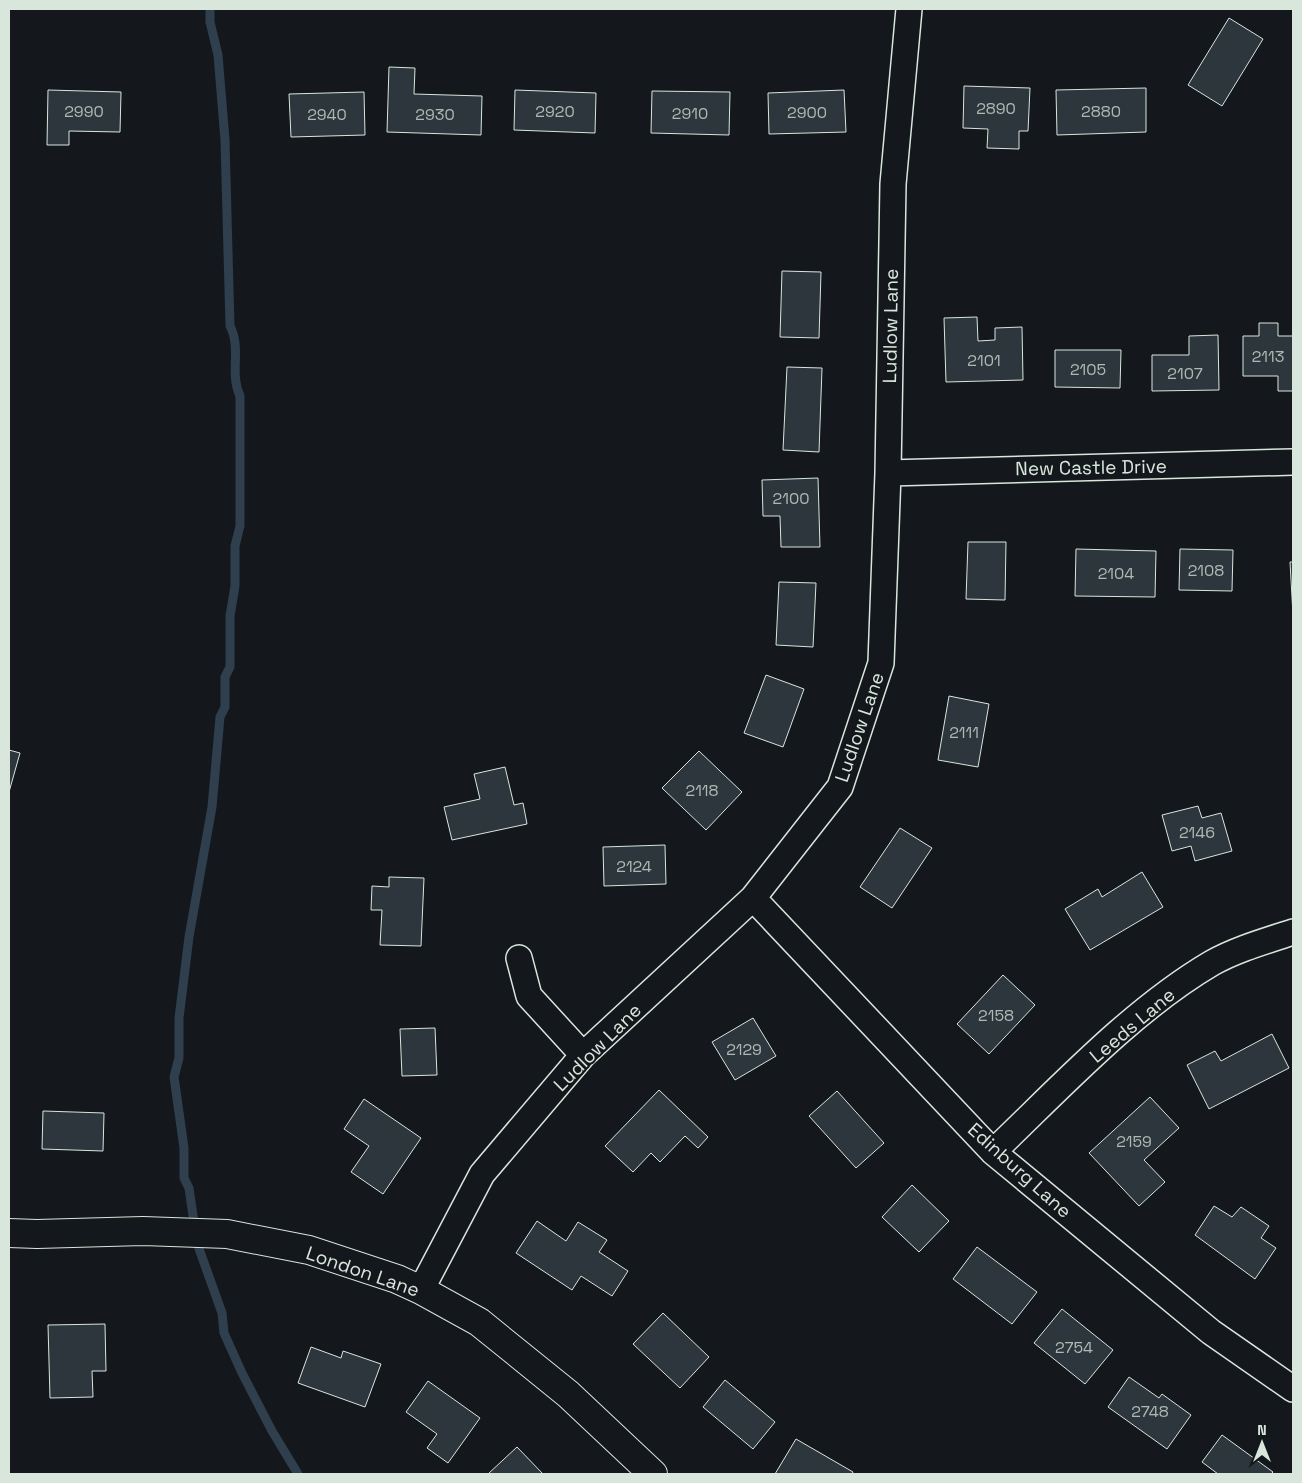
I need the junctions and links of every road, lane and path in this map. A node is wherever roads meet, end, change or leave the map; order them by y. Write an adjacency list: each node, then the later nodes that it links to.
1 (909, 9): 3 (street, Ludlow Lane)
2 (1293, 462): 3 (street, New Castle Drive)
3 (888, 473): 4 (street, Ludlow Lane)
4 (753, 898): 7 (street, Ludlow Lane); 8 (street, Edinburg Lane)
5 (1293, 932): 8 (street, Leeds Lane)
6 (519, 958): 7 (street)
7 (583, 1055): 10 (street, Ludlow Lane)
8 (993, 1152): 11 (street, Edinburg Lane)
9 (9, 1233): 10 (street, London Lane)
10 (421, 1290): 12 (street, London Lane)
11 (1293, 1389)
12 (653, 1474)

